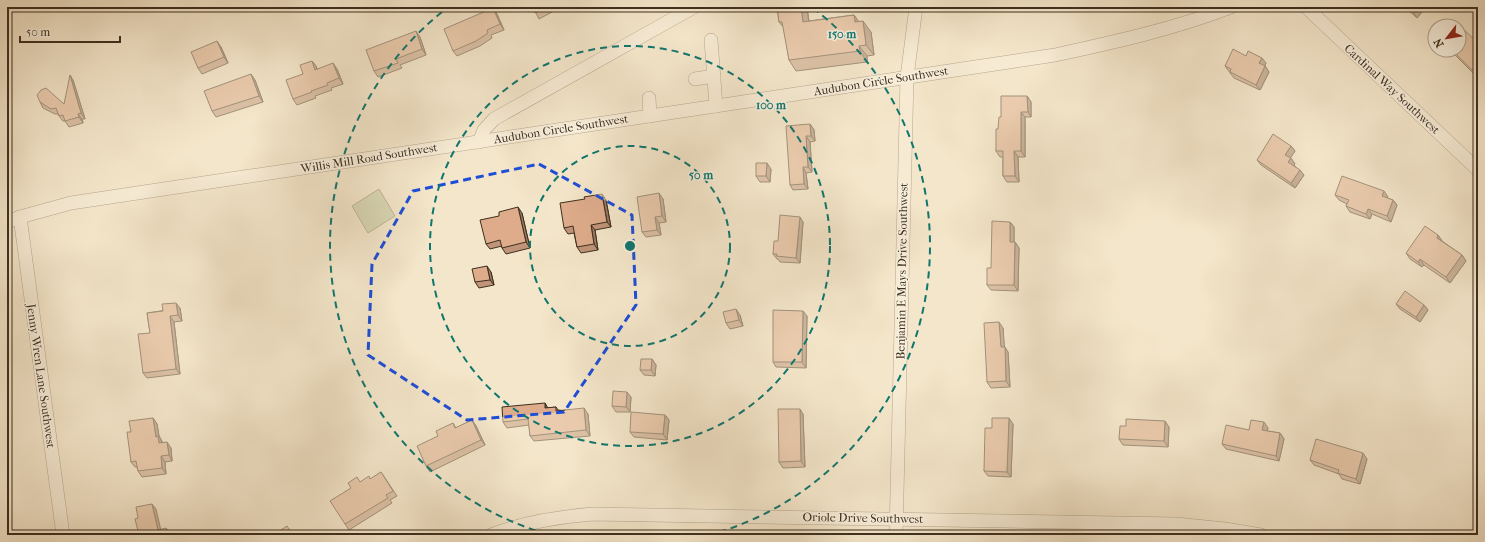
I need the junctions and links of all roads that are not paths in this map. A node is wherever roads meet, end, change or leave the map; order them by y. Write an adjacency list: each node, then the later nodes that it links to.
1 (694, 7): 12 (street)
2 (916, 7): 7 (street, Benjamin E Mays Drive Southwest)
3 (1231, 7): 7 (street, Audubon Circle Southwest)
4 (1306, 7): 13 (street, Cardinal Way Southwest)
5 (711, 40): 6 (street)
6 (714, 76): 8 (street); 10 (street)
7 (907, 77): 10 (street, Audubon Circle Southwest); 16 (street, Benjamin E Mays Drive Southwest)
8 (695, 79)
9 (649, 98): 11 (street)
10 (716, 106): 11 (street, Audubon Circle Southwest)
11 (650, 116): 12 (street, Audubon Circle Southwest)
12 (479, 142): 14 (street, Willis Mill Road Southwest)
13 (1478, 170)
14 (20, 217): 15 (street, Willis Mill Road Southwest); 17 (street, Jenny Wren Lane Southwest)
15 (7, 222)
16 (897, 519): 18 (street, Oriole Drive Southwest); 19 (street, Benjamin E Mays Drive Southwest); 20 (street, Oriole Drive Southwest)
17 (63, 535)
18 (491, 535)
19 (896, 535)
20 (1261, 535)

